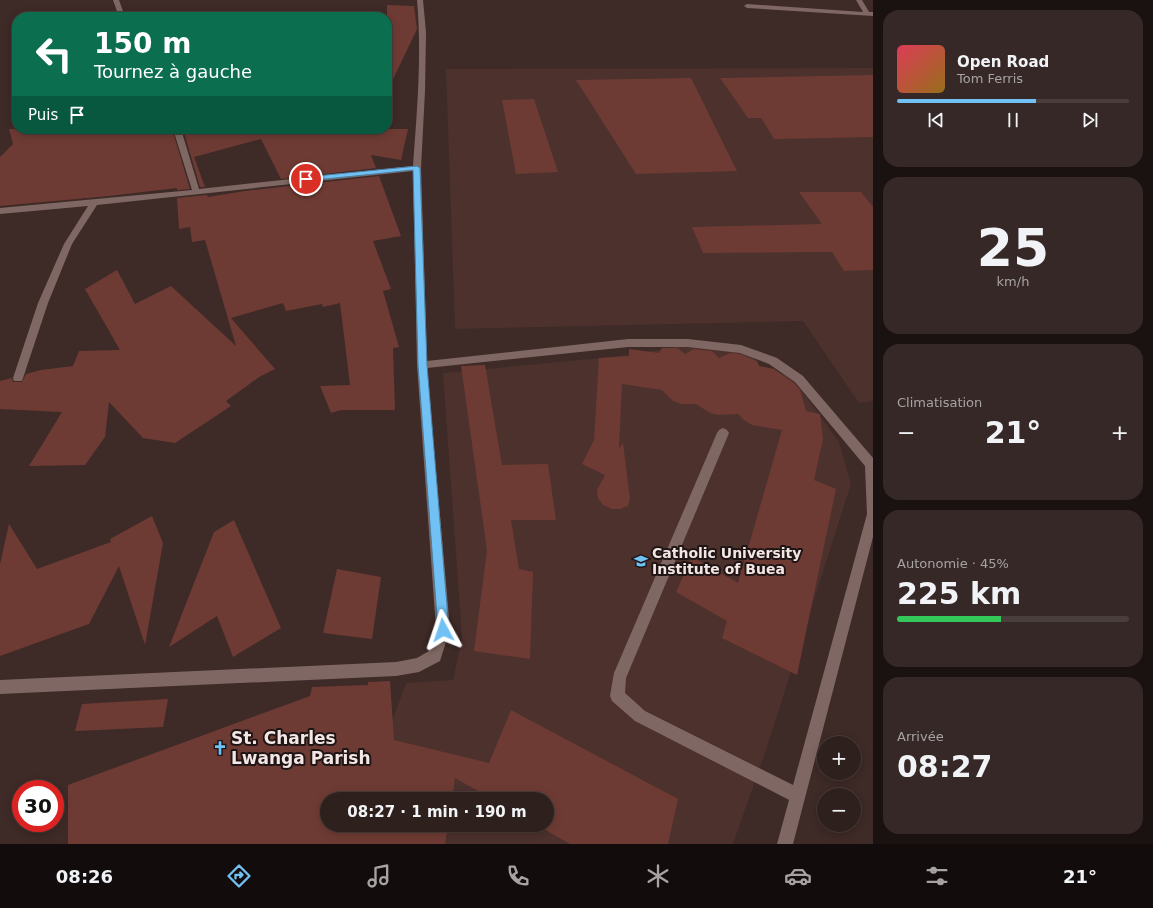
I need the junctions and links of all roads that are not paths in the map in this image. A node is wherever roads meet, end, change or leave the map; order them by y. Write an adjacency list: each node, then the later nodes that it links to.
1 (116, 0): 5 (street)
2 (420, 0): 8 (street)
3 (859, 0): 6 (street)
4 (747, 6): 6 (street)
5 (120, 12)
6 (870, 14)
7 (179, 134): 9 (street)
8 (417, 168): 9 (street); 12 (street)
9 (196, 190): 10 (street)
10 (94, 203): 11 (street); 13 (street)
11 (0, 211)
12 (422, 365): 15 (street); 16 (street)
13 (18, 378)
14 (723, 433): 17 (street)
15 (872, 461): 17 (street)
16 (0, 687)
17 (797, 796): 18 (street)
18 (785, 844)

